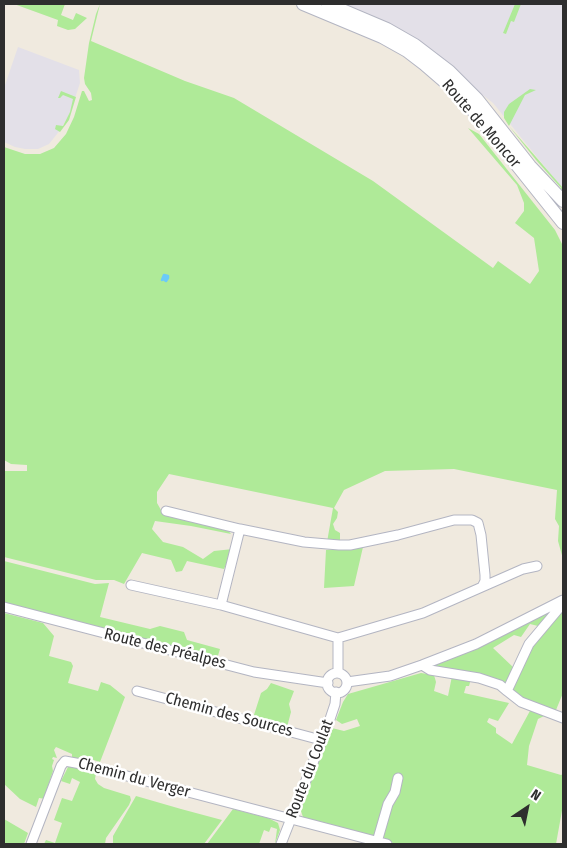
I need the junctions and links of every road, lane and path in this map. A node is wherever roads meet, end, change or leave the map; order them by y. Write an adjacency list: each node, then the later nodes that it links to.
1 (303, 4): 4 (main road, Route de Moncor)
2 (328, 4): 3 (main road, Route de Moncor)
3 (563, 201)
4 (563, 223)
5 (166, 511): 6 (street)
6 (240, 529): 9 (street); 11 (street)
7 (537, 566): 9 (street)
8 (131, 585): 11 (street)
9 (482, 587): 13 (street)
10 (563, 600): 14 (street); 19 (street)
11 (221, 605): 13 (street)
12 (4, 607): 17 (street, Route des Préalpes)
13 (338, 638): 15 (street)
14 (422, 665): 16 (street); 19 (street)
15 (338, 673): 16 (street); 17 (street)
16 (347, 682): 20 (street)
17 (328, 683): 20 (street)
18 (137, 691): 22 (street, Chemin des Sources)
19 (507, 691): 21 (street)
20 (336, 692): 22 (street, Route du Coulat)
21 (563, 718)
22 (321, 740): 24 (street, Route du Coulat)
23 (398, 778): 26 (street)
24 (290, 819): 25 (street); 27 (street, Chemin du Verger); 28 (street, Route du Coulat)
25 (356, 841): 26 (street)
26 (377, 842): 29 (street)
27 (32, 844)
28 (281, 844)
29 (387, 844)

